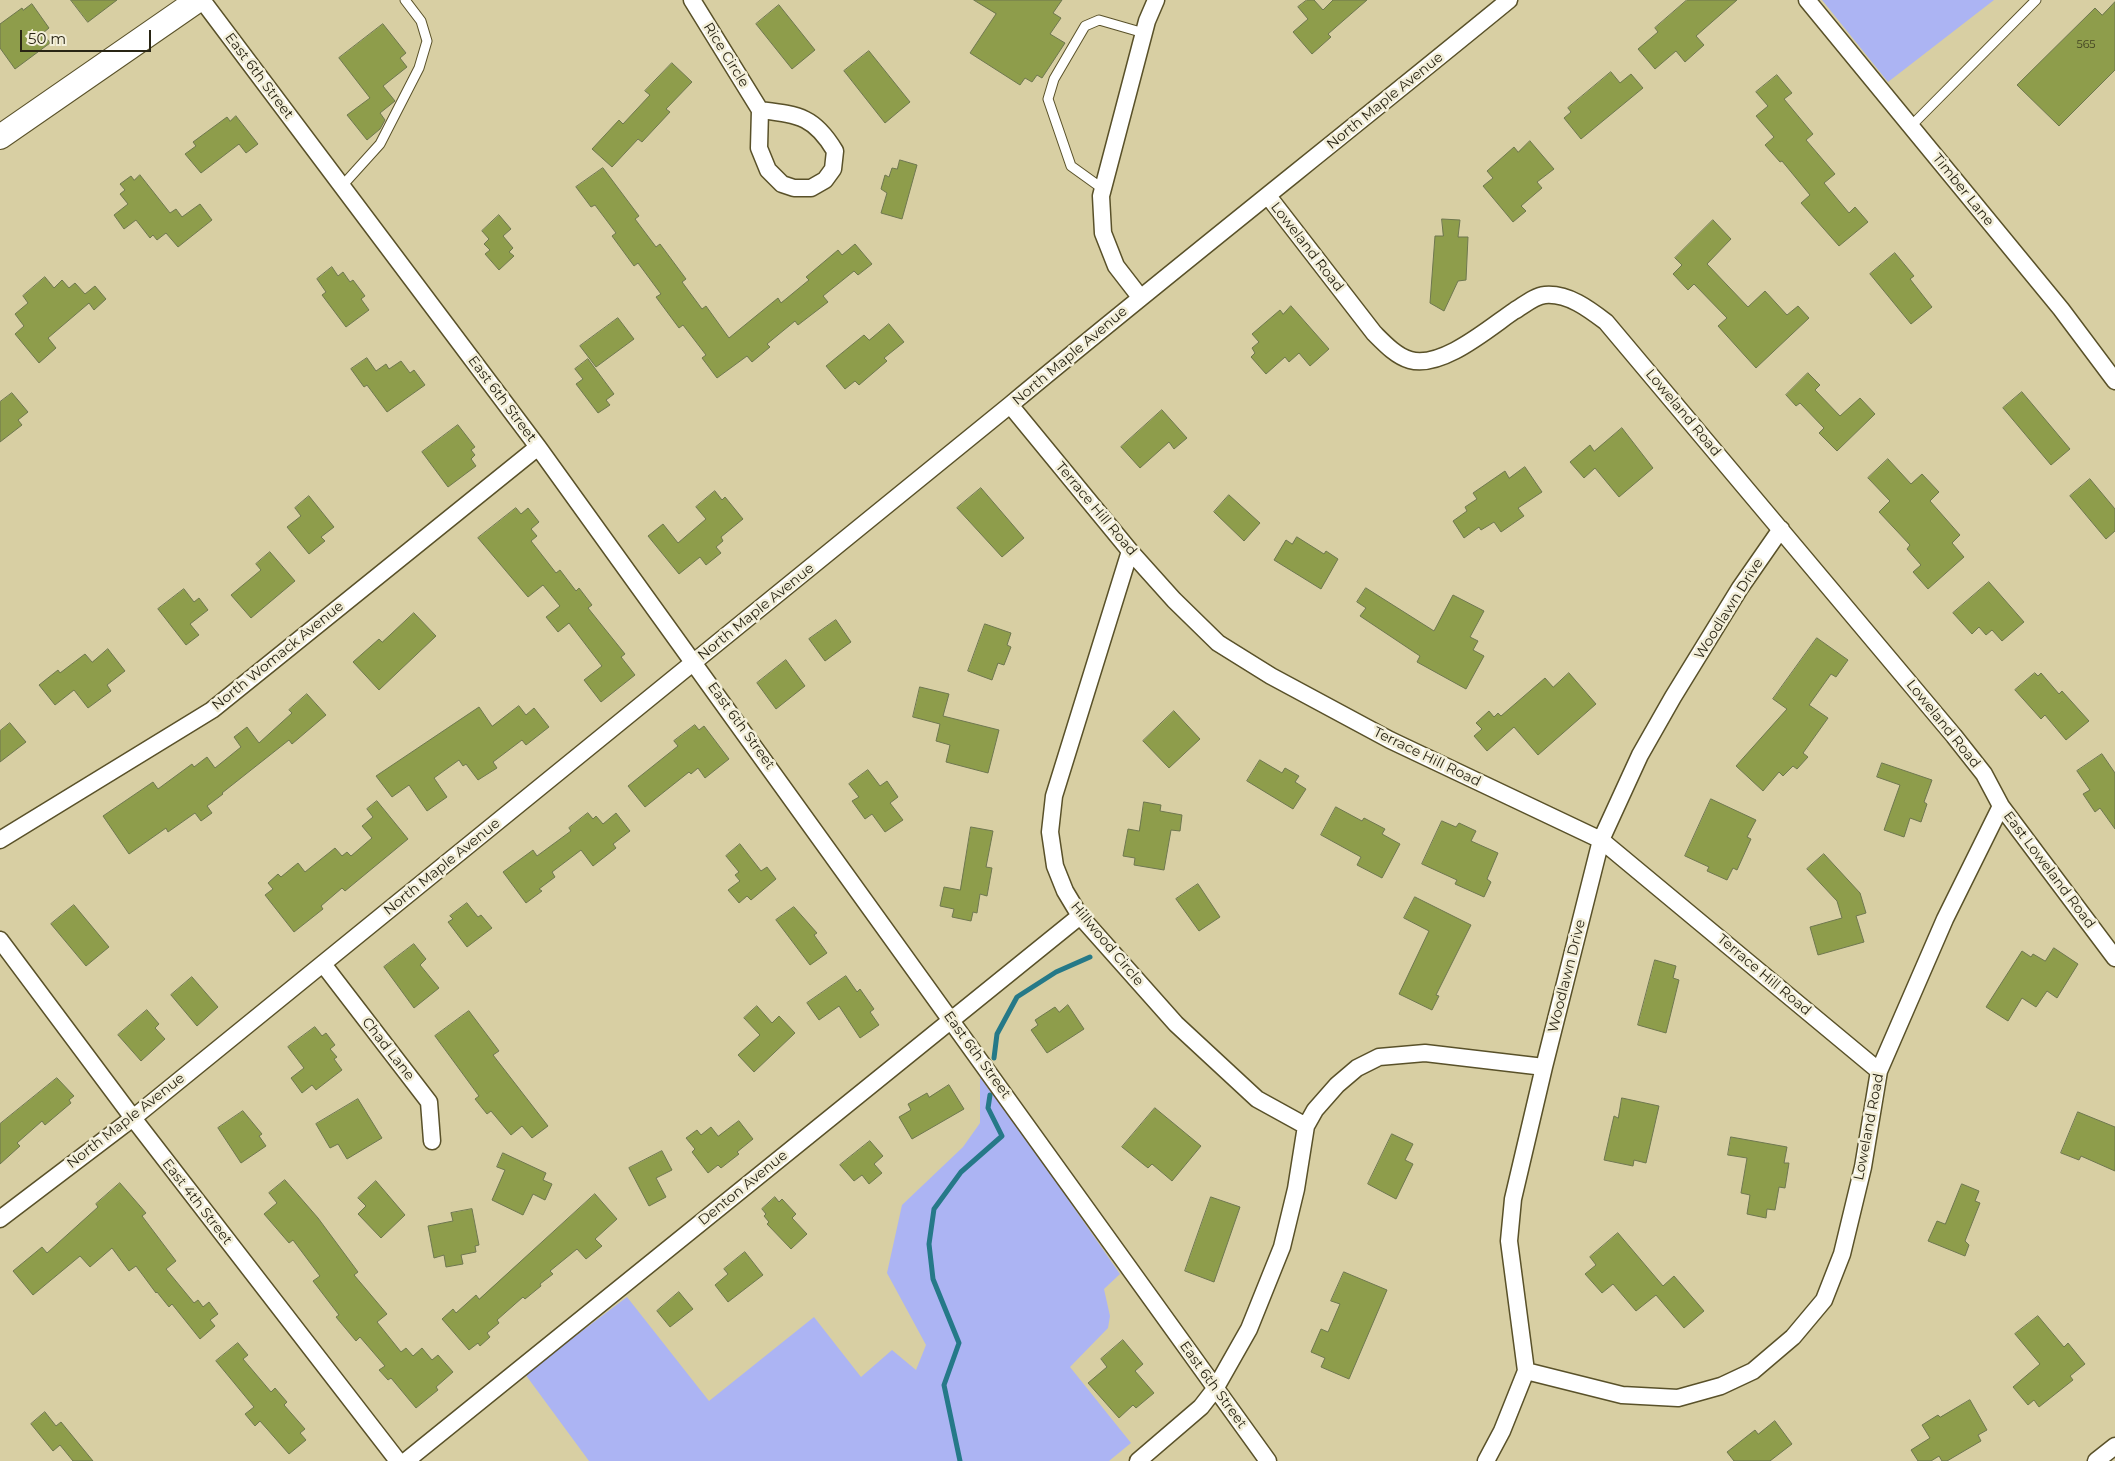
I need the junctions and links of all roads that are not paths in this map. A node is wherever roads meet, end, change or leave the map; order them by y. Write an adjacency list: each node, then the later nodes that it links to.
1 (198, 0): 12 (main road)
2 (202, 0): 13 (street, East 6th Street)
3 (405, 0): 13 (lane)
4 (692, 0): 10 (street, Rice Circle)
5 (1156, 0): 9 (street)
6 (1509, 0): 15 (street, North Maple Avenue)
7 (1807, 0): 11 (street, Timber Lane)
8 (2036, 0): 11 (lane)
9 (1144, 33): 14 (street); 14 (lane)
10 (760, 110): 10 (street)
11 (1910, 126): 17 (street, Timber Lane)
12 (0, 137)
13 (342, 186): 19 (street, East 6th Street)
14 (1103, 189): 16 (street)
15 (1268, 196): 16 (street, North Maple Avenue); 20 (street, Loweland Road)
16 (1140, 297): 18 (street, North Maple Avenue)
17 (2115, 382)
18 (1010, 405): 21 (street, Terrace Hill Road); 22 (street, North Maple Avenue)
19 (538, 447): 22 (street, East 6th Street); 24 (street, North Womack Avenue)
20 (1781, 529): 23 (street, Loweland Road); 25 (street, Woodlawn Drive)
21 (1130, 551): 25 (street, Terrace Hill Road); 26 (street, Hillwood Circle)
22 (694, 662): 29 (street, North Maple Avenue); 30 (street, East 6th Street)
23 (2001, 806): 28 (street, East Loweland Road); 32 (street, Loweland Road)
24 (0, 840)
25 (1601, 840): 31 (street, Woodlawn Drive); 32 (street, Terrace Hill Road)
26 (1080, 916): 30 (street, Denton Avenue); 34 (street, Hillwood Circle)
27 (0, 940): 33 (street, East 4th Street)
28 (2115, 958)
29 (323, 964): 33 (street, North Maple Avenue); 35 (street, Chad Lane)
30 (951, 1019): 38 (street, East 6th Street); 41 (street, Denton Avenue)
31 (1544, 1067): 34 (street); 37 (street, Woodlawn Drive)
32 (1879, 1071): 37 (street, Loweland Road)
33 (133, 1118): 36 (street, North Maple Avenue); 40 (street, East 4th Street)
34 (1306, 1126): 38 (street)
35 (432, 1141)
36 (0, 1219)
37 (1526, 1371): 44 (street, Woodlawn Drive)
38 (1215, 1389): 42 (street); 43 (street, East 6th Street)
39 (2115, 1446): 45 (street)
40 (398, 1461)
41 (406, 1461)
42 (1138, 1461)
43 (1268, 1461)
44 (1486, 1461)
45 (2096, 1461)

